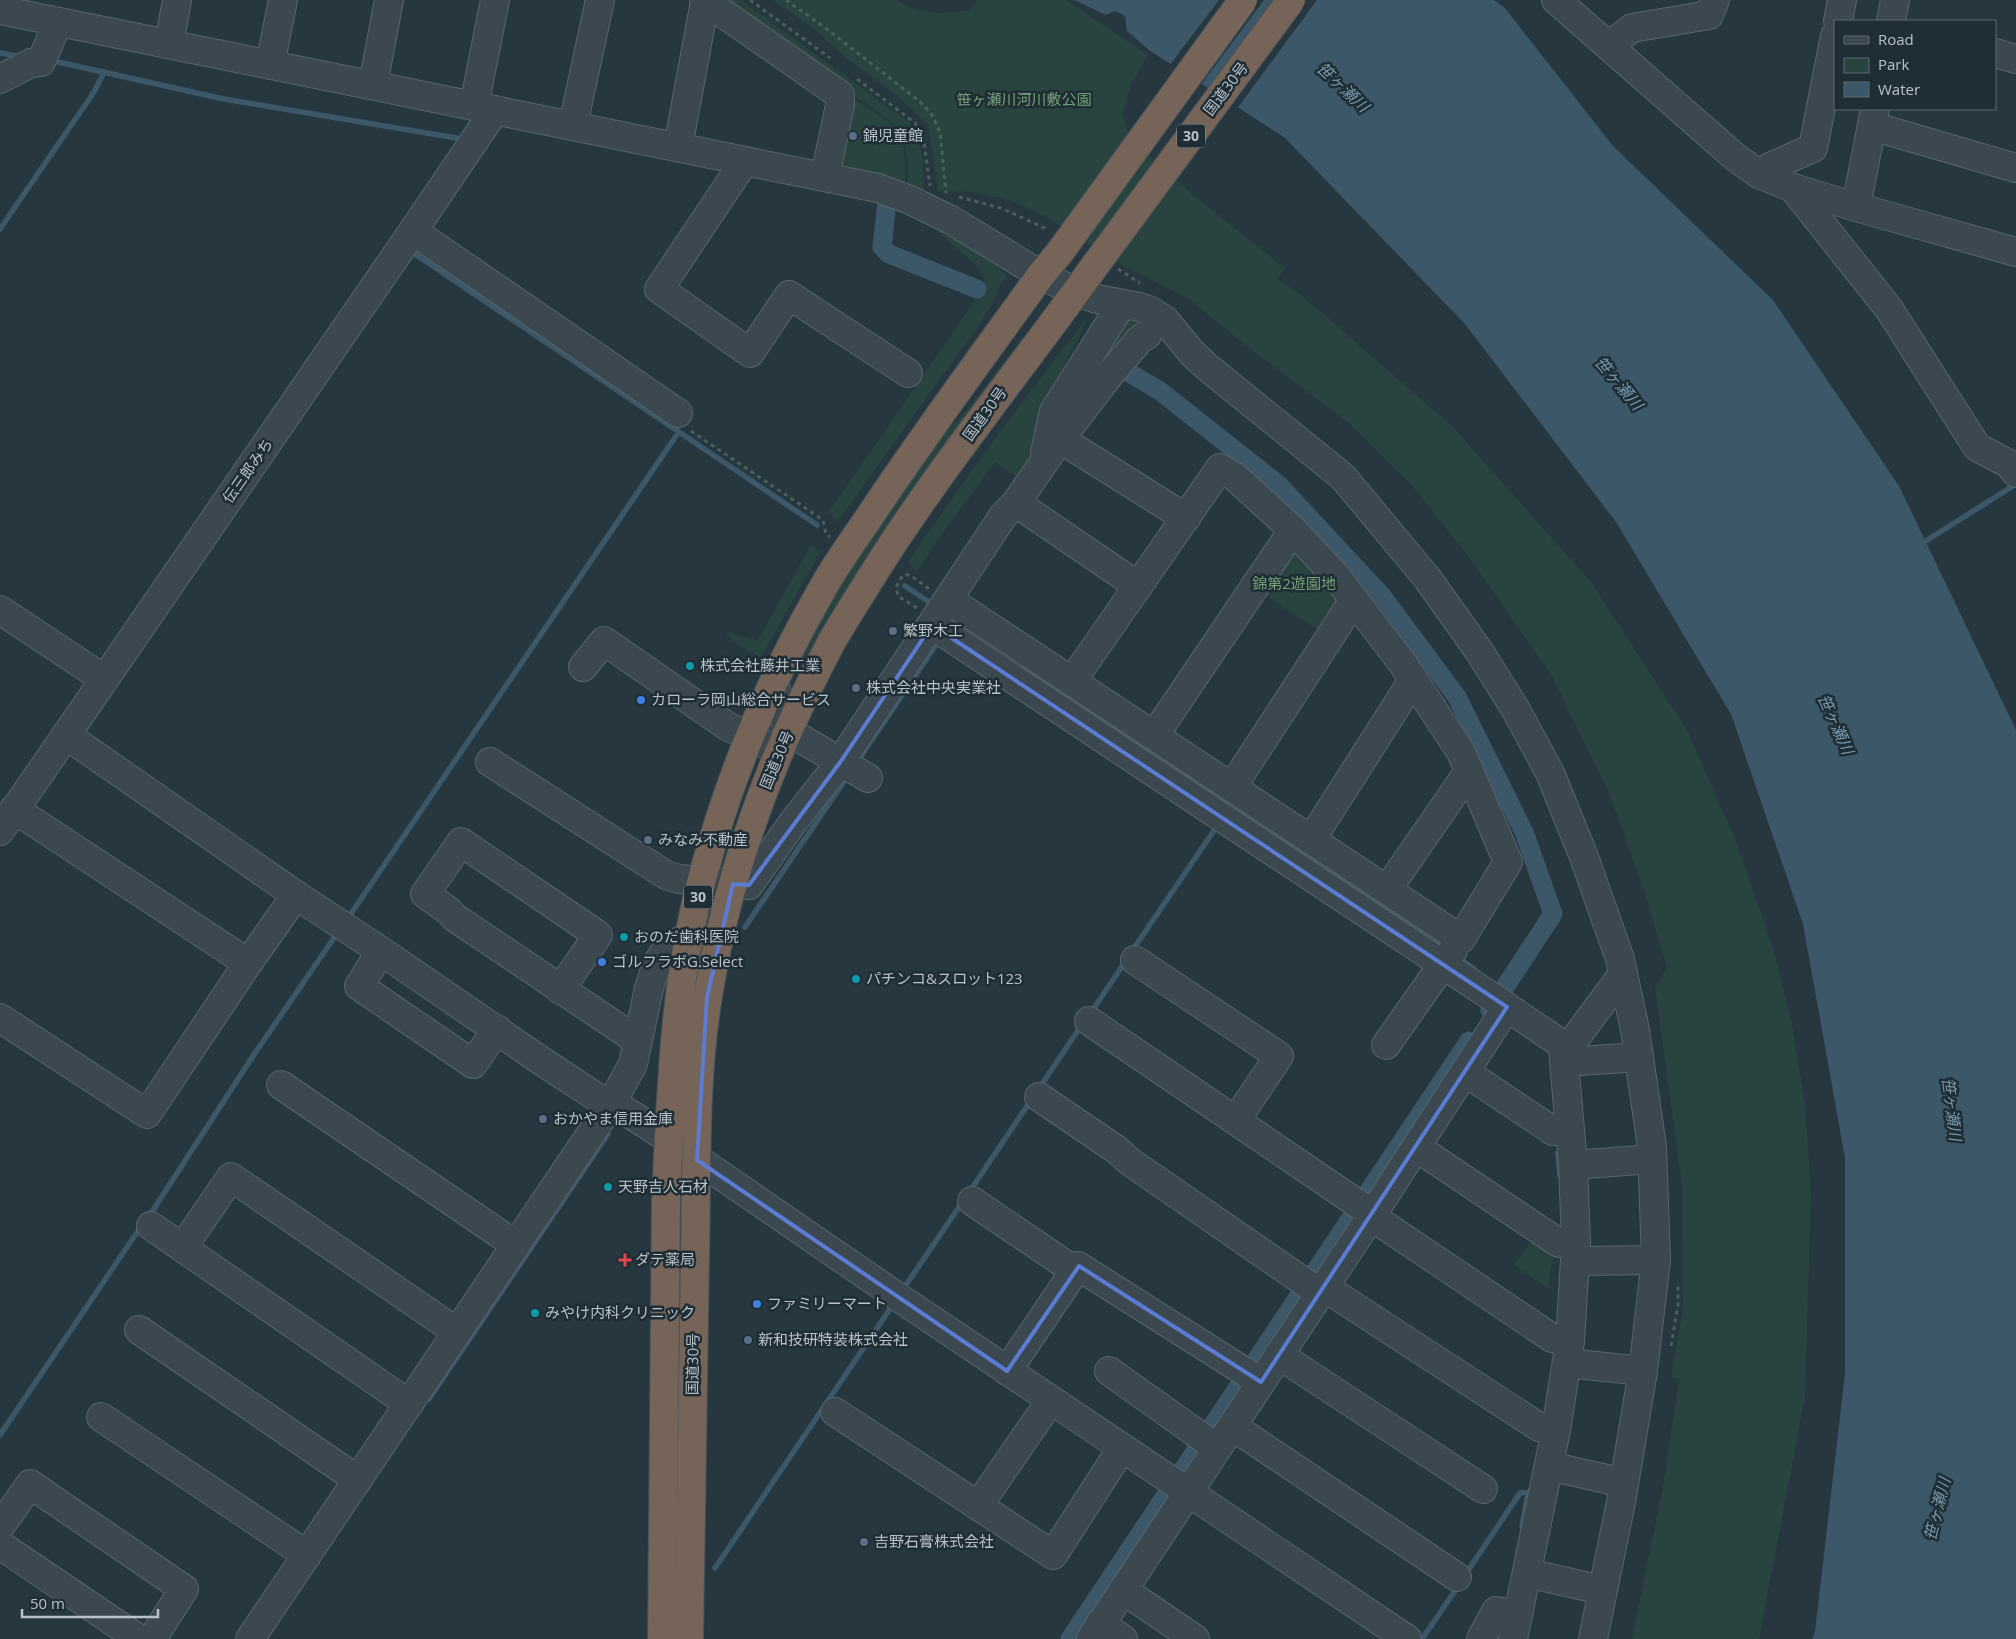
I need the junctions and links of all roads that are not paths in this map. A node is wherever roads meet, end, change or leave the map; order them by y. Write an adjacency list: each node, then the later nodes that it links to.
1 (177, 0): 18 (street)
2 (284, 0): 22 (street)
3 (389, 0): 24 (street)
4 (495, 0): 25 (street)
5 (600, 0): 27 (street)
6 (705, 0): 28 (street); 32 (street)
7 (1243, 0): 37 (highway, 国道30号 / 30, bridge)
8 (1292, 0): 38 (highway, 国道30号 / 30, bridge)
9 (1556, 0): 19 (street)
10 (1716, 0): 19 (street)
11 (1842, 0): 15 (street)
12 (1895, 0): 16 (street)
13 (0, 10): 14 (street)
14 (65, 15): 18 (street); 23 (street)
15 (1838, 20)
16 (1891, 20)
17 (1834, 41): 31 (street)
18 (169, 44): 22 (street)
19 (1609, 46): 31 (street)
20 (1996, 53): 21 (street)
21 (2016, 59)
22 (270, 64): 24 (street)
23 (0, 79)
24 (373, 85): 25 (street)
25 (484, 108): 27 (street); 35 (street, 伝三郎みち)
26 (1873, 117): 30 (street); 34 (street)
27 (573, 125): 28 (street)
28 (678, 147): 29 (street)
29 (744, 162): 32 (street); 41 (street)
30 (2016, 168)
31 (1759, 174): 33 (street)
32 (825, 176): 37 (street)
33 (1793, 188): 34 (street); 45 (street)
34 (1856, 208): 36 (street)
35 (414, 231): 42 (street); 54 (street, 伝三郎みち)
36 (2016, 252)
37 (1041, 275): 38 (street); 57 (highway, 国道30号 / 30)
38 (1083, 282): 39 (street); 60 (highway, 国道30号 / 30)
39 (1122, 304): 44 (street); 75 (street)
40 (1147, 335): 43 (street)
41 (908, 373)
42 (678, 412)
43 (1060, 439): 44 (street); 47 (street)
44 (1042, 464): 46 (street)
45 (2013, 468)
46 (1016, 503): 49 (street); 52 (street)
47 (1186, 518): 48 (street); 49 (street)
48 (1294, 530): 50 (street); 59 (street)
49 (1138, 586): 56 (street)
50 (1354, 600): 55 (street); 64 (street)
51 (0, 610): 54 (street)
52 (942, 617): 56 (street); 62 (street); 72 (street)
53 (583, 667): 60 (street)
54 (104, 679): 58 (street, 伝三郎みち)
55 (1413, 680): 63 (street); 66 (street)
56 (1072, 681): 59 (street)
57 (774, 682): 60 (street); 60 (highway, 国道30号 / 30)
58 (66, 735): 65 (street, 伝三郎みち); 69 (street)
59 (1154, 736): 64 (street)
60 (771, 741): 62 (street); 67 (highway, 国道30号 / 30)
61 (490, 762): 67 (street)
62 (854, 769): 67 (street)
63 (1470, 772): 68 (street); 72 (street)
64 (1232, 787): 66 (street)
65 (7, 820): 74 (street)
66 (1311, 840): 68 (street)
67 (711, 888): 70 (highway, 国道30号 / 30); 94 (highway, 国道30号 / 30)
68 (1387, 890): 72 (street)
69 (296, 895): 71 (street); 74 (street)
70 (690, 936): 81 (street); 91 (highway, 国道30号 / 30)
71 (382, 951): 80 (street); 80 (street)
72 (1452, 953): 77 (street); 82 (street)
73 (1135, 960): 89 (street)
74 (248, 963): 78 (street)
75 (1624, 974): 83 (street); 84 (street)
76 (560, 990): 76 (street); 81 (street)
77 (1499, 1002): 83 (street); 85 (street)
78 (0, 1018)
79 (1089, 1021): 89 (street)
80 (497, 1029): 88 (street)
81 (638, 1041): 88 (street)
82 (1386, 1045)
83 (1564, 1055): 84 (street); 90 (street)
84 (1639, 1057): 93 (street)
85 (1465, 1072): 90 (street); 92 (street)
86 (281, 1085): 99 (street)
87 (1039, 1097): 104 (street)
88 (611, 1104): 91 (street); 99 (street)
89 (1236, 1120): 97 (street)
90 (1562, 1131): 95 (street)
91 (668, 1141): 94 (street); 138 (highway, 国道30号 / 30)
92 (1416, 1147): 97 (street); 101 (street)
93 (1652, 1159): 95 (street); 102 (street)
94 (697, 1160): 109 (street); 139 (highway, 国道30号 / 30)
95 (1573, 1165): 101 (street)
96 (972, 1201): 103 (street)
97 (1364, 1208): 104 (street); 107 (street)
98 (151, 1226): 100 (street)
99 (516, 1245): 106 (street)
100 (183, 1247): 106 (street); 114 (street)
101 (1569, 1248): 102 (street); 107 (street)
102 (1656, 1260): 111 (street)
103 (1075, 1271): 109 (street); 112 (street)
104 (1315, 1287): 108 (street); 117 (street)
105 (139, 1330): 121 (street)
106 (457, 1332): 114 (street)
107 (1563, 1345): 111 (street); 117 (street)
108 (1279, 1354): 112 (street); 124 (street)
109 (1007, 1371): 113 (street)
110 (1109, 1371): 118 (street)
111 (1643, 1371): 122 (street)
112 (1252, 1377): 118 (street)
113 (1050, 1400): 119 (street); 125 (street)
114 (409, 1404): 121 (street)
115 (835, 1412): 125 (street)
116 (102, 1417): 128 (street)
117 (1548, 1429): 120 (street)
118 (1213, 1437): 123 (street); 130 (street)
119 (1122, 1448): 123 (street); 125 (street)
120 (1549, 1466): 122 (street); 129 (street)
121 (358, 1480): 128 (street)
122 (1624, 1483): 132 (street)
123 (1178, 1486): 131 (street); 142 (street)
124 (1483, 1489)
125 (978, 1506)
126 (0, 1528): 136 (street)
127 (0, 1545): 135 (street)
128 (307, 1555): 137 (street)
129 (1527, 1573): 132 (street); 133 (street)
130 (1458, 1578)
131 (1123, 1590): 134 (street); 141 (street)
132 (1602, 1590): 144 (street)
133 (1510, 1620): 143 (street)
134 (1095, 1632): 140 (street)
135 (139, 1639)
136 (152, 1639)
137 (250, 1639)
138 (662, 1639)
139 (688, 1639)
140 (1123, 1639)
141 (1194, 1639)
142 (1407, 1639)
143 (1481, 1639)
144 (1593, 1639)

